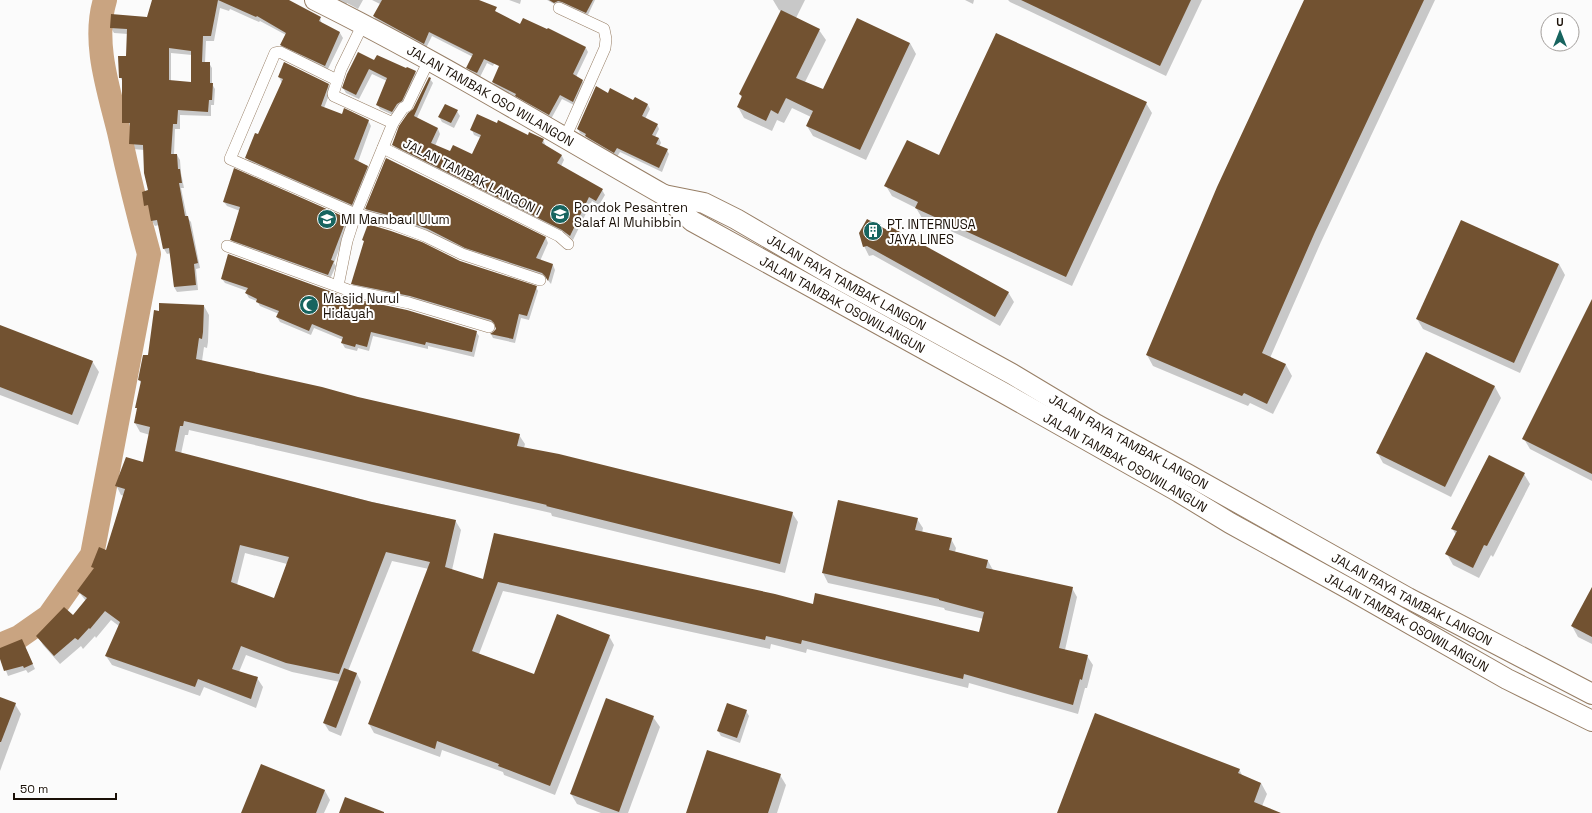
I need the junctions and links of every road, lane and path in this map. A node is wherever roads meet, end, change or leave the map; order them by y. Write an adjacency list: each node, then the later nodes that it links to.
1 (314, 0): 3 (highway, JALAN TAMBAK OSO WILANGON)
2 (559, 8): 7 (street)
3 (363, 24): 4 (highway, JALAN TAMBAK OSO WILANGON); 5 (street)
4 (429, 60): 6 (street); 7 (highway, JALAN TAMBAK OSO WILANGON)
5 (337, 80): 6 (street); 10 (street)
6 (393, 123): 8 (street)
7 (565, 138): 9 (highway, JALAN TAMBAK OSO WILANGON)
8 (383, 148): 10 (street); 11 (street, JALAN TAMBAK LANGON I)
9 (664, 195): 16 (highway, JALAN RAYA TAMBAK LANGON); 17 (highway, JALAN TAMBAK OSOWILANGUN)
10 (356, 213): 13 (street); 14 (street)
11 (568, 244)
12 (227, 246): 14 (street)
13 (540, 280)
14 (338, 286): 15 (street)
15 (489, 327)
16 (1592, 694)
17 (1592, 721)

